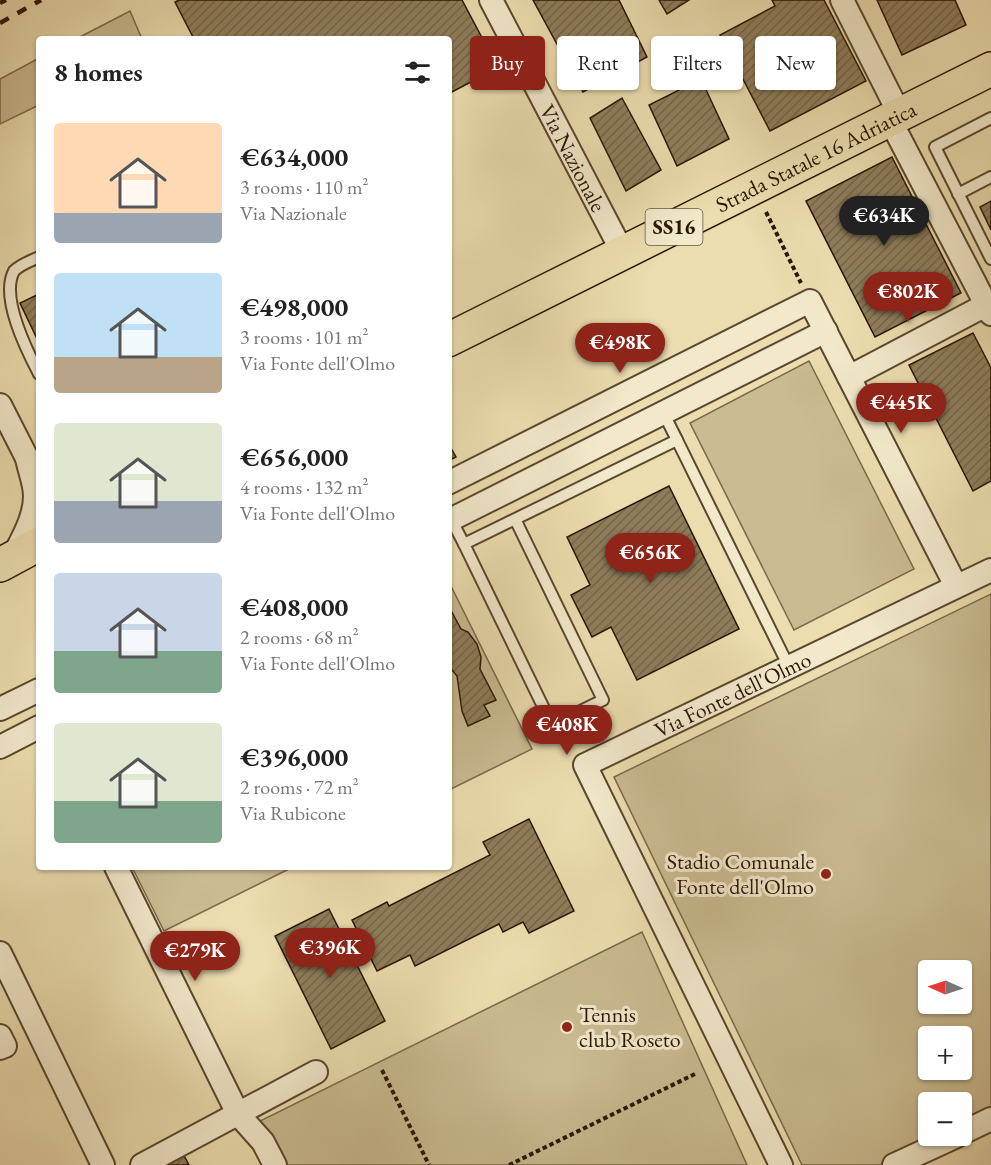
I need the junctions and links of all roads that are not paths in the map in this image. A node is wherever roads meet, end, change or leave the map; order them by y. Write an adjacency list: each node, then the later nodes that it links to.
1 (491, 0): 8 (street, Via Nazionale)
2 (842, 0): 4 (street)
3 (991, 69): 4 (main road, Strada Statale 16 Adriatica / SS16)
4 (895, 117): 8 (main road, Strada Statale 16 Adriatica / SS16); 11 (street)
5 (991, 118): 7 (lane)
6 (991, 177): 7 (lane)
7 (958, 194): 10 (lane)
8 (623, 253): 13 (main road, Strada Statale 16 Adriatica / SS16)
9 (36, 258): 14 (lane)
10 (991, 259)
11 (987, 301): 15 (street)
12 (826, 331): 15 (street); 17 (street); 20 (street)
13 (452, 338)
14 (36, 368)
15 (849, 377): 28 (street)
16 (0, 405): 19 (street)
17 (663, 412): 18 (lane); 21 (street)
18 (677, 440): 22 (lane); 29 (lane)
19 (33, 466): 26 (street)
20 (452, 481)
21 (452, 519)
22 (515, 519): 24 (lane); 24 (lane)
23 (452, 523): 24 (lane)
24 (464, 544)
25 (36, 546): 26 (main road)
26 (6, 563)
27 (991, 570): 28 (street, Via Fonte dell'Olmo)
28 (956, 586): 29 (street, Via Fonte dell'Olmo)
29 (789, 667): 46 (street, Via Fonte dell'Olmo)
30 (36, 691): 31 (street)
31 (0, 709)
32 (36, 729): 33 (street)
33 (0, 747)
34 (117, 870): 39 (street)
35 (0, 953): 43 (street)
36 (0, 1036): 37 (street)
37 (0, 1048)
38 (316, 1072): 39 (street)
39 (238, 1114): 44 (street); 45 (street)
40 (991, 1119): 41 (street)
41 (972, 1128)
42 (935, 1146): 47 (street)
43 (103, 1165)
44 (142, 1165)
45 (275, 1165)
46 (781, 1165)
47 (894, 1165)

